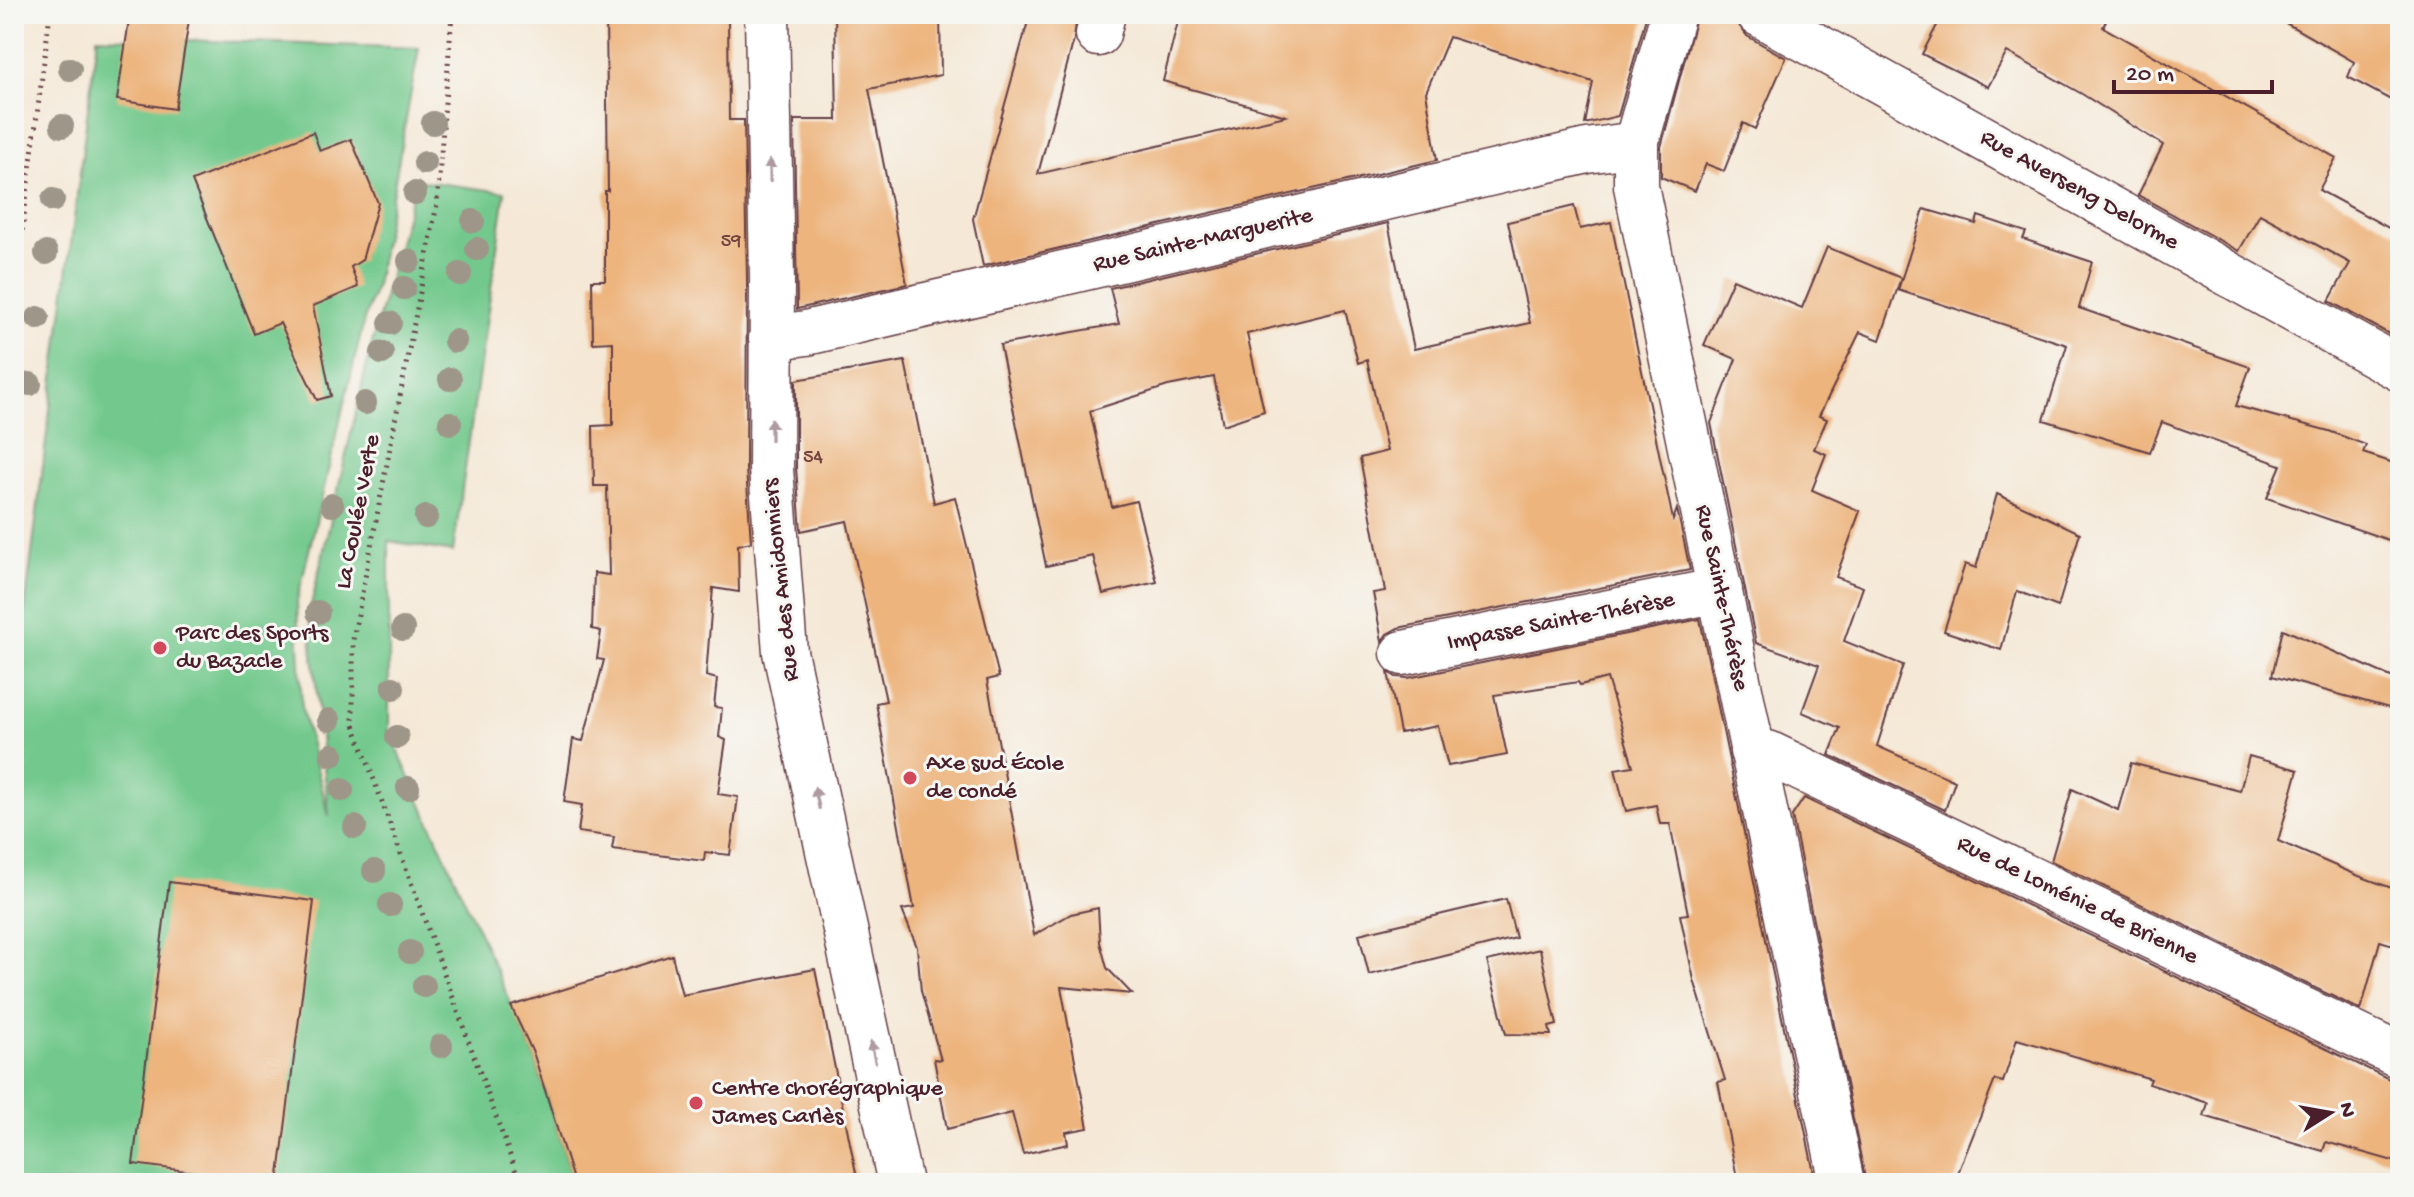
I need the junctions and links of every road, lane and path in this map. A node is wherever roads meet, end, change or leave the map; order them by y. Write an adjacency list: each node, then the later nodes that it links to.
1 (50, 14): 7 (path)
2 (452, 14): 14 (path, La Coulée Verte)
3 (767, 14): 8 (street, Rue des Amidonniers, one-way to 3)
4 (1673, 14): 6 (street, Rue Sainte-Thérèse)
5 (1759, 14): 9 (street, Rue Averseng Delorme)
6 (1636, 144): 8 (street, Rue Sainte-Marguerite); 10 (street, Rue Sainte-Thérèse)
7 (14, 294)
8 (771, 338): 15 (street, Rue des Amidonniers, one-way to 8)
9 (2400, 369)
10 (1720, 590): 11 (street, Impasse Sainte-Thérèse); 12 (street, Rue Sainte-Thérèse)
11 (1403, 653)
12 (1752, 751): 13 (street, Rue de Loménie de Brienne); 16 (street, Rue Sainte-Thérèse)
13 (2400, 1056)
14 (520, 1183)
15 (900, 1183)
16 (1842, 1183)

